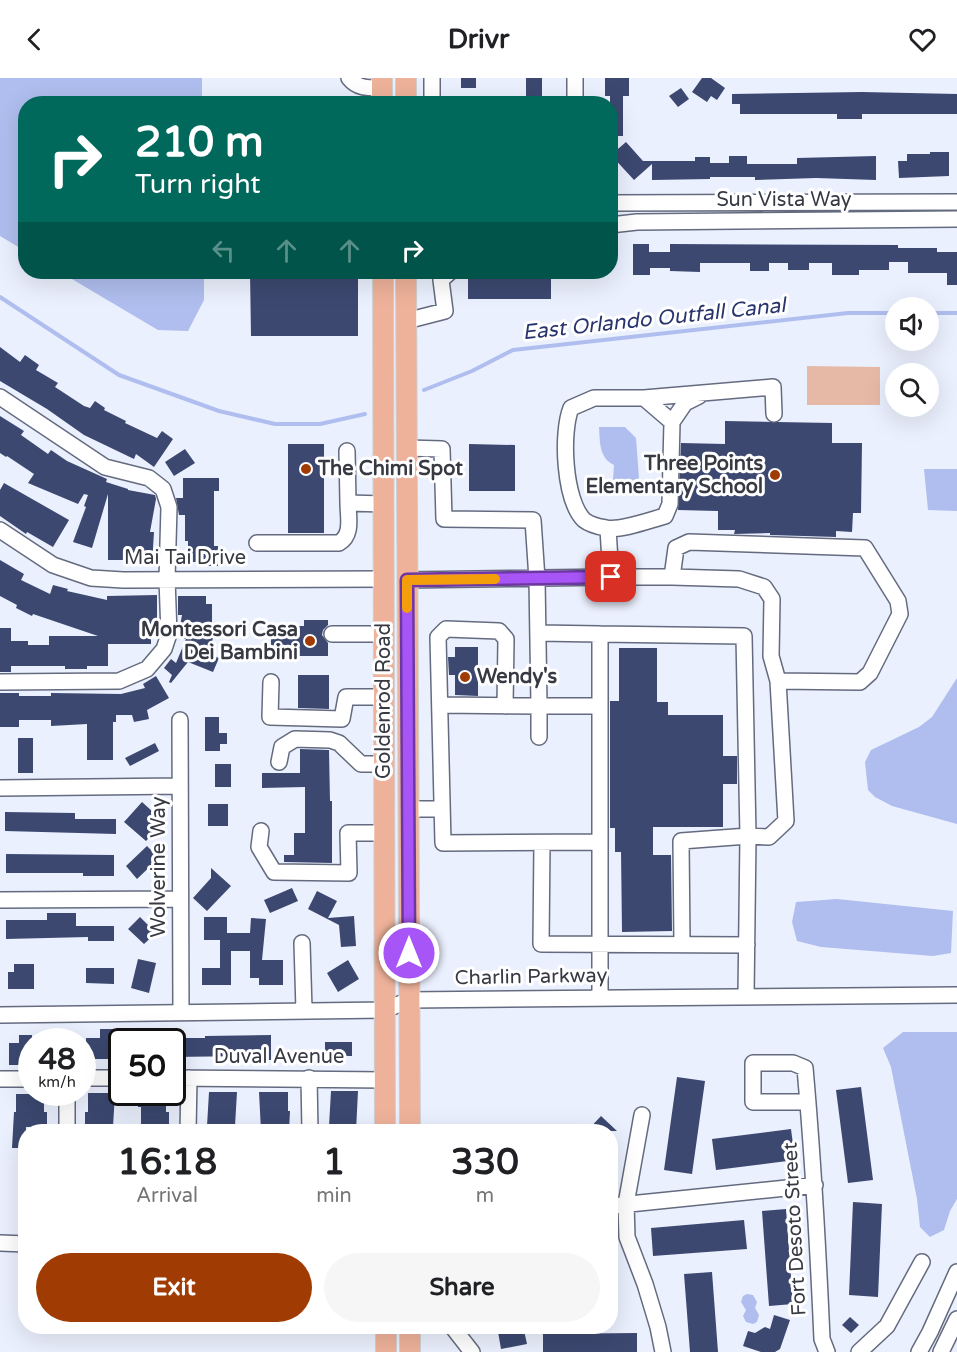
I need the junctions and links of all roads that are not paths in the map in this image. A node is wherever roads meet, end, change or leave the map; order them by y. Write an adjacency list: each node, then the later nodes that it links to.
1 (349, 78): 5 (street)
2 (406, 78): 6 (main road)
3 (432, 78): 7 (street)
4 (575, 78): 8 (street)
5 (382, 90)
6 (406, 96)
7 (432, 96)
8 (575, 96)
9 (957, 202): 10 (street, Sun Vista Way)
10 (618, 203)
11 (957, 219): 12 (street, Sun Vista Way)
12 (618, 224)
13 (383, 279): 24 (main road, Goldenrod Road)
14 (406, 279): 16 (main road, Goldenrod Road)
15 (442, 279): 16 (street)
16 (406, 321): 22 (main road, Goldenrod Road)
17 (705, 393): 19 (street); 20 (street); 21 (street)
18 (0, 397): 32 (street)
19 (644, 398): 21 (street); 27 (street)
20 (774, 414)
21 (672, 422): 27 (street)
22 (407, 448): 34 (street); 35 (main road, Goldenrod Road)
23 (347, 451): 25 (street)
24 (384, 471): 26 (main road, Goldenrod Road); 35 (main road)
25 (348, 503): 26 (street); 29 (street)
26 (384, 504): 33 (main road, Goldenrod Road)
27 (608, 529): 30 (street)
28 (0, 530): 32 (street, Mai Tai Drive)
29 (257, 543)
30 (611, 577): 31 (street); 34 (street)
31 (672, 577): 40 (street); 40 (street)
32 (167, 579): 33 (street, Mai Tai Drive); 41 (street)
33 (383, 579): 38 (main road, Goldenrod Road); 44 (main road)
34 (537, 579): 35 (street); 36 (street)
35 (407, 580): 44 (main road, Goldenrod Road)
36 (538, 633): 39 (street); 47 (street)
37 (332, 634): 38 (street)
38 (383, 634): 43 (main road, Goldenrod Road)
39 (600, 634): 48 (street); 59 (street)
40 (778, 681): 59 (street)
41 (0, 682)
42 (272, 682): 43 (street)
43 (384, 697): 52 (main road, Goldenrod Road)
44 (408, 698): 55 (main road, Goldenrod Road)
45 (440, 704): 46 (street); 46 (street); 56 (street)
46 (505, 706): 47 (street)
47 (539, 706): 48 (street); 50 (street)
48 (600, 706): 60 (street)
49 (180, 720): 53 (street, Wolverine Way)
50 (539, 737)
51 (279, 762): 52 (street)
52 (384, 764): 58 (main road, Goldenrod Road)
53 (180, 786): 54 (street); 62 (street, Wolverine Way)
54 (0, 788)
55 (408, 809): 56 (street); 71 (main road, Goldenrod Road)
56 (442, 809): 61 (street)
57 (261, 831): 58 (street)
58 (384, 833): 73 (main road, Goldenrod Road)
59 (748, 836): 66 (street); 67 (street)
60 (600, 842): 61 (street); 65 (street)
61 (542, 843): 65 (street)
62 (180, 899): 63 (street); 74 (street, Wolverine Way)
63 (0, 900)
64 (303, 943): 72 (street)
65 (600, 944): 66 (street); 70 (street)
66 (682, 944): 67 (street)
67 (747, 945): 68 (street)
68 (746, 995): 69 (street, Charlin Parkway); 70 (street, Charlin Parkway)
69 (957, 995)
70 (600, 997): 71 (street, Charlin Parkway)
71 (409, 1000): 73 (street, Charlin Parkway); 88 (main road, Goldenrod Road)
72 (304, 1010): 73 (street, Charlin Parkway); 74 (street, Charlin Parkway)
73 (385, 1010): 80 (main road, Goldenrod Road)
74 (181, 1013): 75 (street, Charlin Parkway)
75 (0, 1015)
76 (189, 1078): 77 (street, Duval Avenue); 85 (street)
77 (309, 1078): 80 (street, Duval Avenue); 86 (street)
78 (0, 1079): 79 (street)
79 (18, 1079)
80 (385, 1080): 87 (main road, Goldenrod Road)
81 (808, 1102): 89 (street, Fort Desoto Street)
82 (67, 1106): 84 (street)
83 (642, 1115): 90 (street)
84 (67, 1124)
85 (188, 1124)
86 (310, 1124)
87 (385, 1124)
88 (410, 1124)
89 (815, 1185): 90 (street); 103 (street, Fort Desoto Street)
90 (618, 1205): 102 (street)
91 (0, 1242): 92 (street)
92 (18, 1243)
93 (922, 1262): 104 (street)
94 (957, 1272): 105 (street)
95 (957, 1319): 106 (street)
96 (386, 1334): 99 (main road)
97 (410, 1334): 100 (main road)
98 (458, 1334): 101 (street)
99 (386, 1352)
100 (410, 1352)
101 (472, 1352)
102 (663, 1352)
103 (827, 1352)
104 (859, 1352)
105 (919, 1352)
106 (941, 1352)

